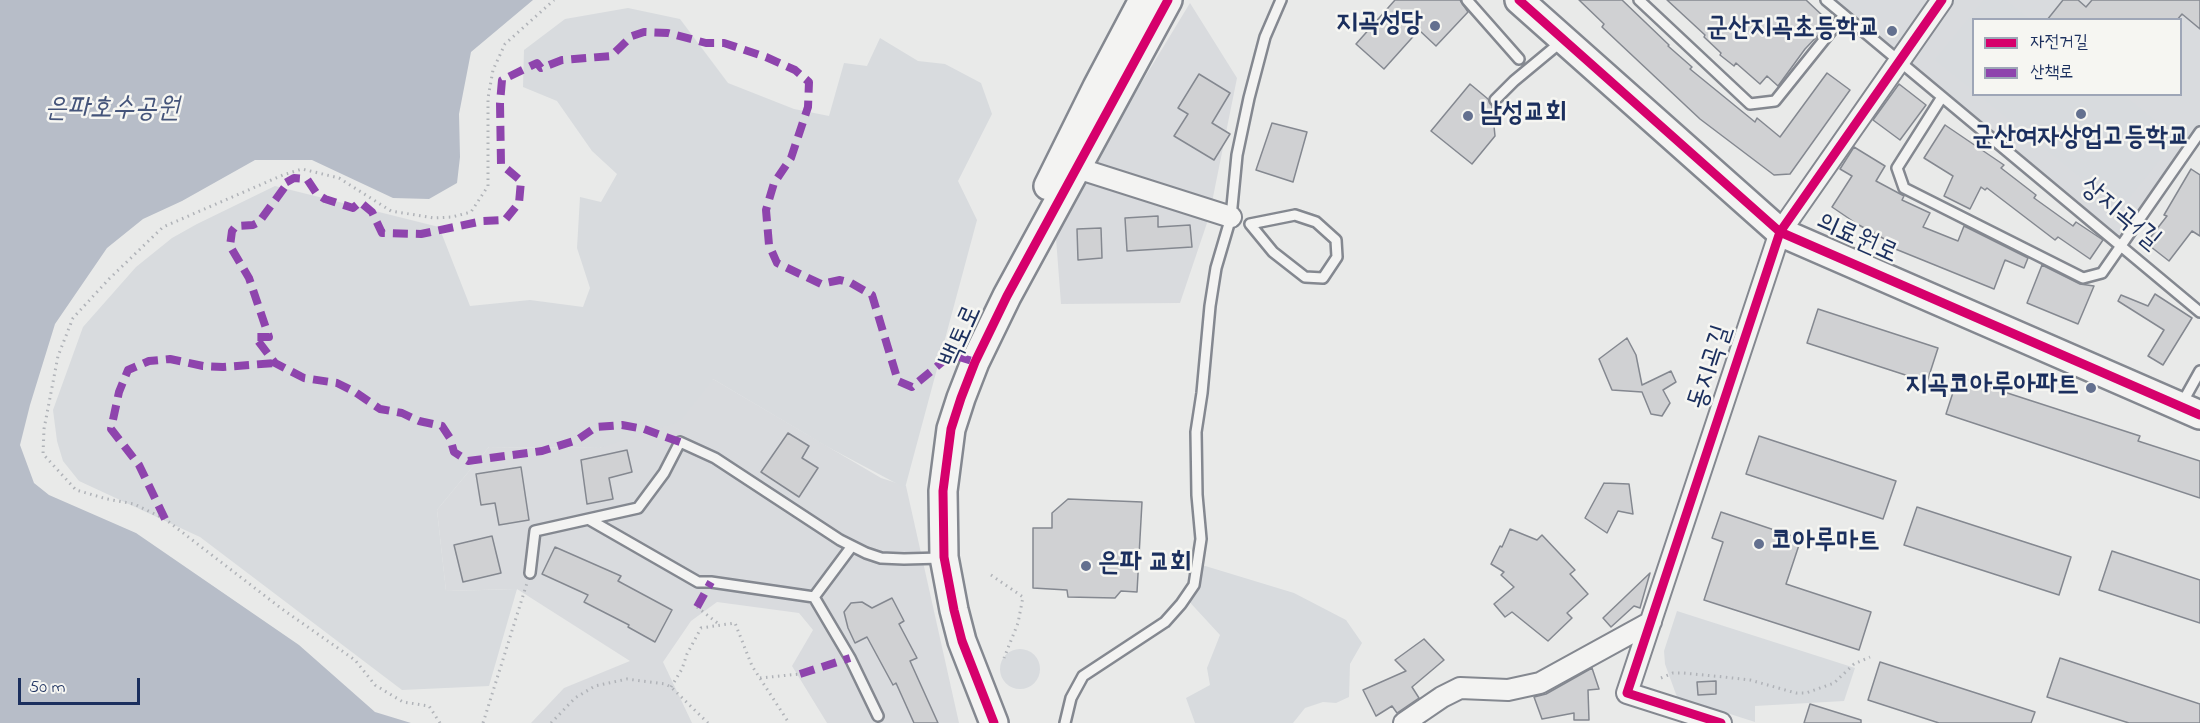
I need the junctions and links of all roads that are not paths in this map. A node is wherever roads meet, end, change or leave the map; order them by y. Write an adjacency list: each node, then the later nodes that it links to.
1 (1136, 0): 11 (street)
2 (1143, 0): 11 (street, 백토로)
3 (1167, 0): 18 (street, 백토로)
4 (1281, 0): 19 (lane)
5 (1467, 0): 13 (lane)
6 (1519, 0): 12 (street, 의료원로)
7 (1639, 0): 10 (lane)
8 (1826, 0): 10 (lane, 상지곡1길)
9 (1942, 0): 14 (street, 동지곡길)
10 (1844, 15): 14 (lane, 상지곡1길)
11 (1125, 34): 18 (street, 백토로)
12 (1563, 40): 16 (lane); 21 (street, 의료원로)
13 (1519, 59)
14 (1899, 61): 15 (lane, 상지곡1길); 21 (street, 동지곡길)
15 (1942, 97): 22 (lane, 상지곡1길); 22 (lane)
16 (1495, 100)
17 (2200, 132): 22 (lane)
18 (1069, 164): 19 (street); 28 (street, 백토로)
19 (1231, 217): 34 (lane)
20 (1250, 224): 20 (lane)
21 (1780, 232): 25 (street, 의료원로); 31 (street, 동지곡길)
22 (2121, 246): 23 (lane, 상지곡1길)
23 (2200, 312)
24 (2200, 371): 25 (lane)
25 (2190, 411)
26 (590, 520): 27 (lane); 29 (lane); 30 (lane)
27 (852, 546): 28 (lane); 30 (lane)
28 (944, 557): 33 (street, 백토로)
29 (530, 573)
30 (814, 597): 32 (lane)
31 (1651, 622): 35 (street); 36 (street, 동지곡길)
32 (878, 716)
33 (994, 723)
34 (1065, 723)
35 (1404, 723)
36 (1721, 723)

